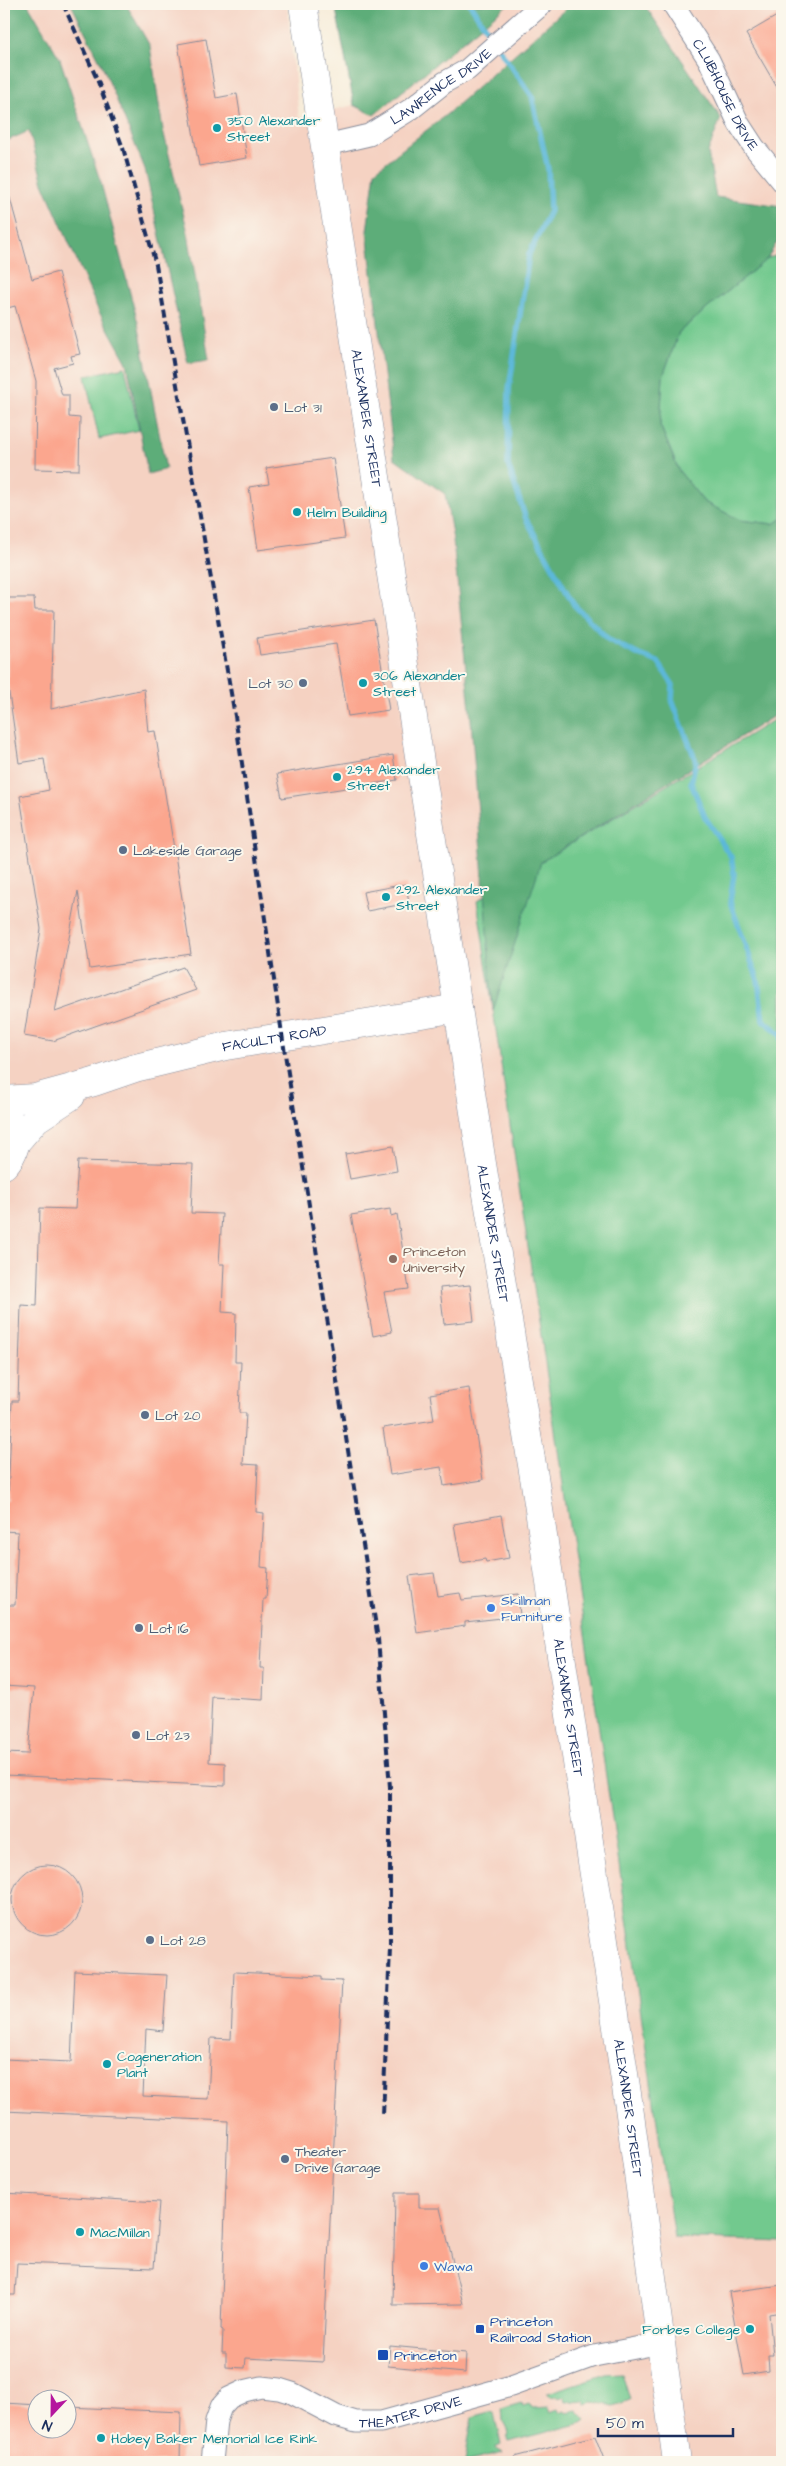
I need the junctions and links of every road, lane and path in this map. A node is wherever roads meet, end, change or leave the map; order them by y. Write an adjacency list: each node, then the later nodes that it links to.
1 (303, 4): 4 (main road, ALEXANDER STREET)
2 (542, 4): 4 (street, LAWRENCE DRIVE)
3 (673, 4): 5 (street, CLUBHOUSE DRIVE)
4 (326, 145): 6 (main road, ALEXANDER STREET)
5 (782, 181)
6 (458, 1008): 7 (main road, FACULTY ROAD); 11 (main road, ALEXANDER STREET)
7 (94, 1082): 8 (main road, FACULTY ROAD); 10 (main road, FACULTY ROAD)
8 (4, 1100)
9 (4, 1108): 10 (main road)
10 (10, 1154)
11 (661, 2343): 12 (street, THEATER DRIVE); 13 (main road, ALEXANDER STREET)
12 (212, 2462)
13 (677, 2462)

